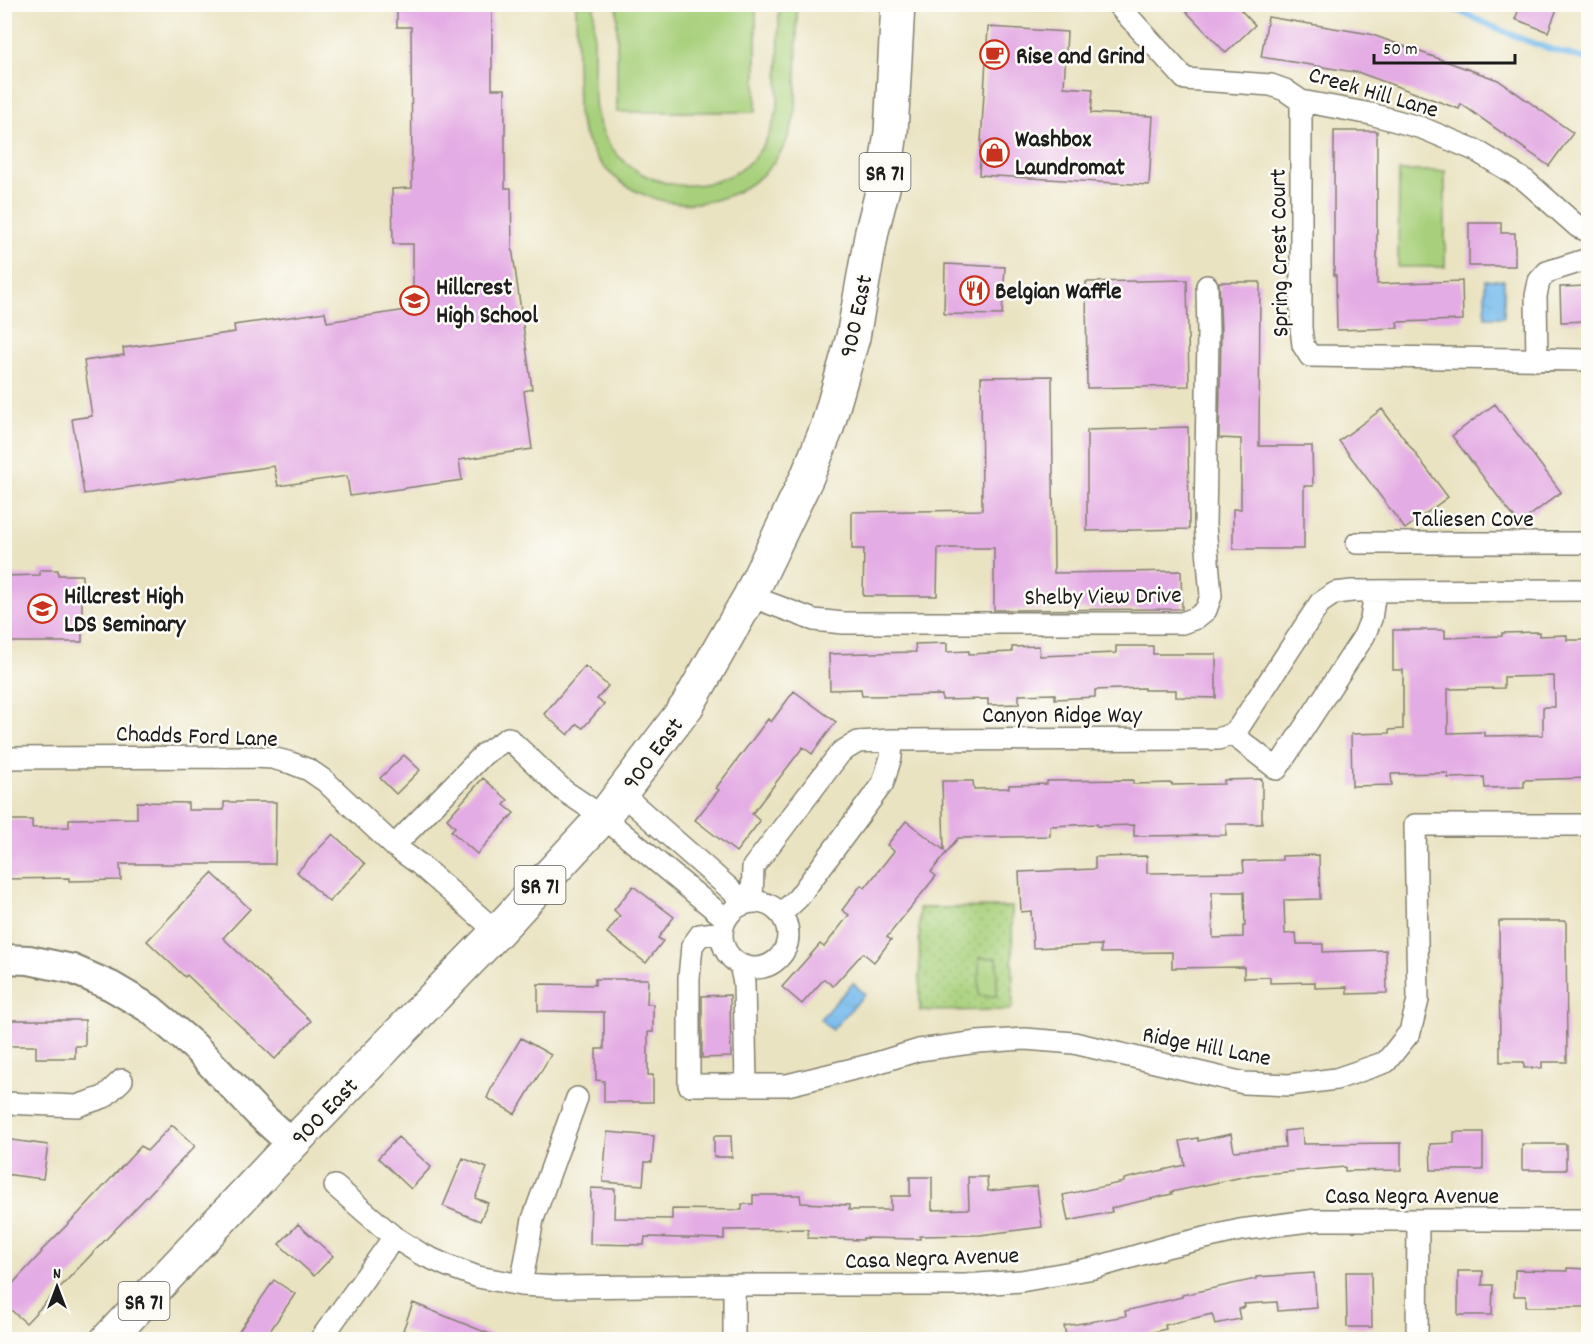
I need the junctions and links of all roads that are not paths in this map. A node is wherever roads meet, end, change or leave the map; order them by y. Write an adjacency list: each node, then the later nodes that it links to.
1 (898, 4): 13 (main road, 900 East / SR 71)
2 (1117, 4): 3 (street, Creek Hill Lane)
3 (1301, 101): 4 (street, Creek Hill Lane); 7 (street, Spring Crest Court)
4 (1588, 231)
5 (1588, 259): 7 (street)
6 (1207, 286): 13 (street, Shelby View Drive)
7 (1537, 360): 8 (street, Spring Crest Court)
8 (1588, 360)
9 (1357, 543): 10 (street, Taliesen Cove)
10 (1588, 543)
11 (1588, 590): 12 (street)
12 (1375, 591): 14 (street); 14 (street)
13 (750, 596): 17 (main road, 900 East / SR 71)
14 (1232, 734): 15 (street, Canyon Ridge Way)
15 (892, 740): 20 (street, Canyon Ridge Way); 21 (street)
16 (4, 758): 19 (street, Chadds Ford Lane)
17 (612, 806): 19 (street); 20 (street); 22 (street); 23 (main road, 900 East / SR 71)
18 (1588, 825): 27 (street, Ridge Hill Lane)
19 (394, 846): 23 (street, Chadds Ford Lane)
20 (749, 903): 21 (street); 22 (street)
21 (782, 914): 25 (street)
22 (724, 925): 25 (street); 27 (street, Ridge Hill Lane)
23 (497, 932): 30 (main road, 900 East / SR 71)
24 (4, 959): 30 (street)
25 (740, 964): 27 (street)
26 (122, 1080): 29 (street)
27 (746, 1084)
28 (577, 1098): 35 (street)
29 (4, 1103)
30 (292, 1144): 37 (main road, 900 East / SR 71)
31 (335, 1186): 34 (street, Casa Negra Avenue)
32 (1418, 1220): 33 (street, Casa Negra Avenue); 36 (street, Casa Negra Avenue); 40 (street)
33 (1588, 1220)
34 (394, 1237): 35 (street, Casa Negra Avenue); 38 (street)
35 (521, 1285): 36 (street, Casa Negra Avenue)
36 (734, 1285): 39 (street)
37 (107, 1340)
38 (320, 1340)
39 (734, 1340)
40 (1417, 1340)

